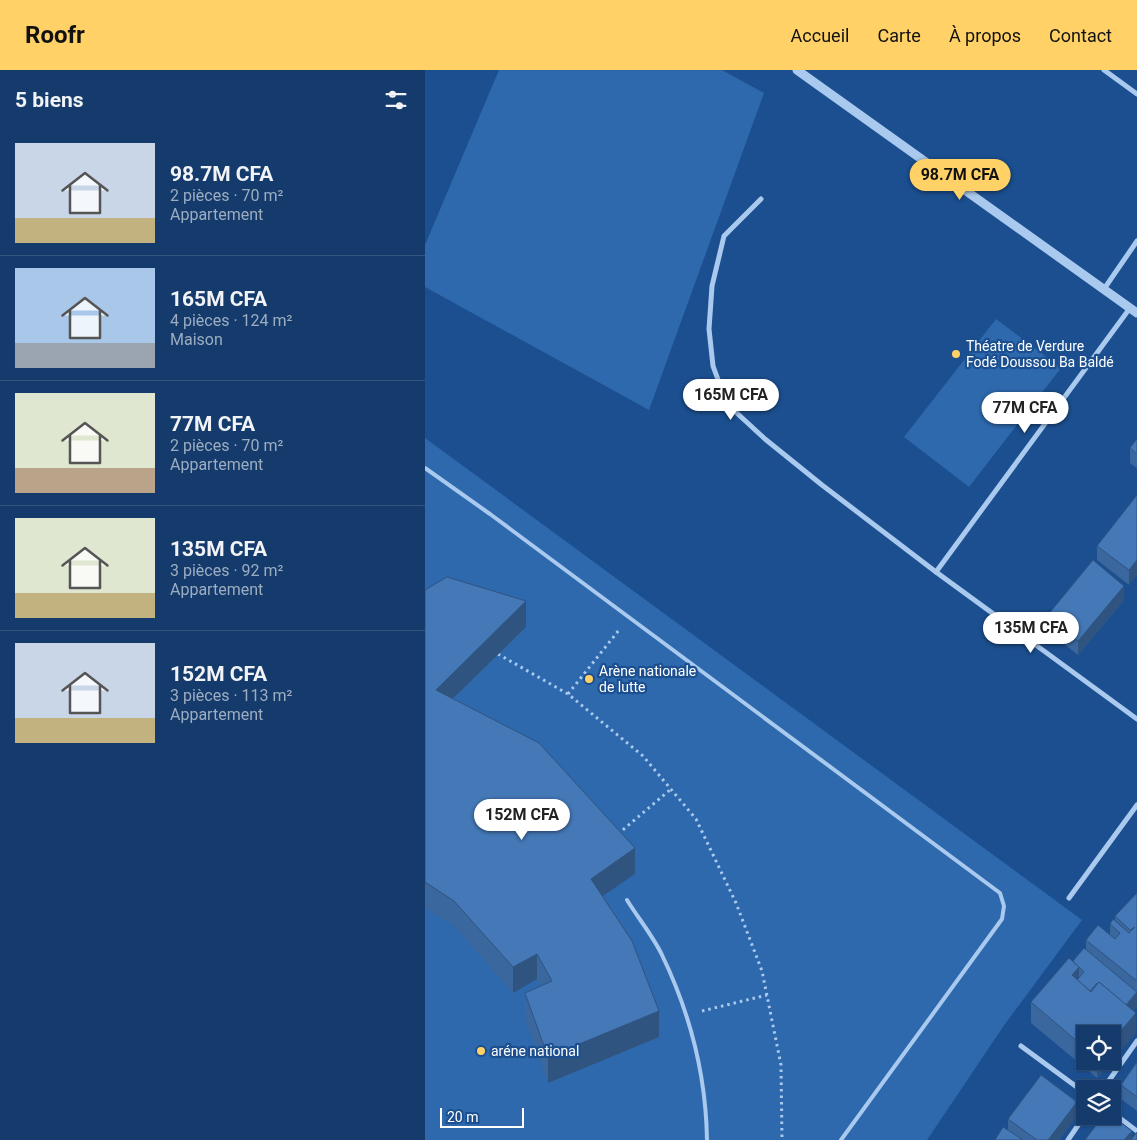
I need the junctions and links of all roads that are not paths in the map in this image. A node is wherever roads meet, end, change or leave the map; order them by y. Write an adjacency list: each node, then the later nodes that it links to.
1 (797, 70): 6 (street)
2 (1104, 70): 3 (street)
3 (1137, 94)
4 (761, 199): 9 (street)
5 (1137, 241): 6 (street)
6 (1104, 289): 7 (street)
7 (1134, 310): 9 (street)
8 (425, 468): 22 (lane)
9 (936, 572): 10 (street)
10 (1137, 719)
11 (1137, 805): 12 (street)
12 (1069, 898)
13 (627, 900): 21 (lane)
14 (1137, 1041): 16 (street)
15 (1021, 1046): 17 (street)
16 (1109, 1080)
17 (1076, 1086)
18 (1121, 1119): 20 (street)
19 (1078, 1125): 23 (street)
20 (1137, 1131)
21 (707, 1140)
22 (841, 1140)
23 (1068, 1140)

